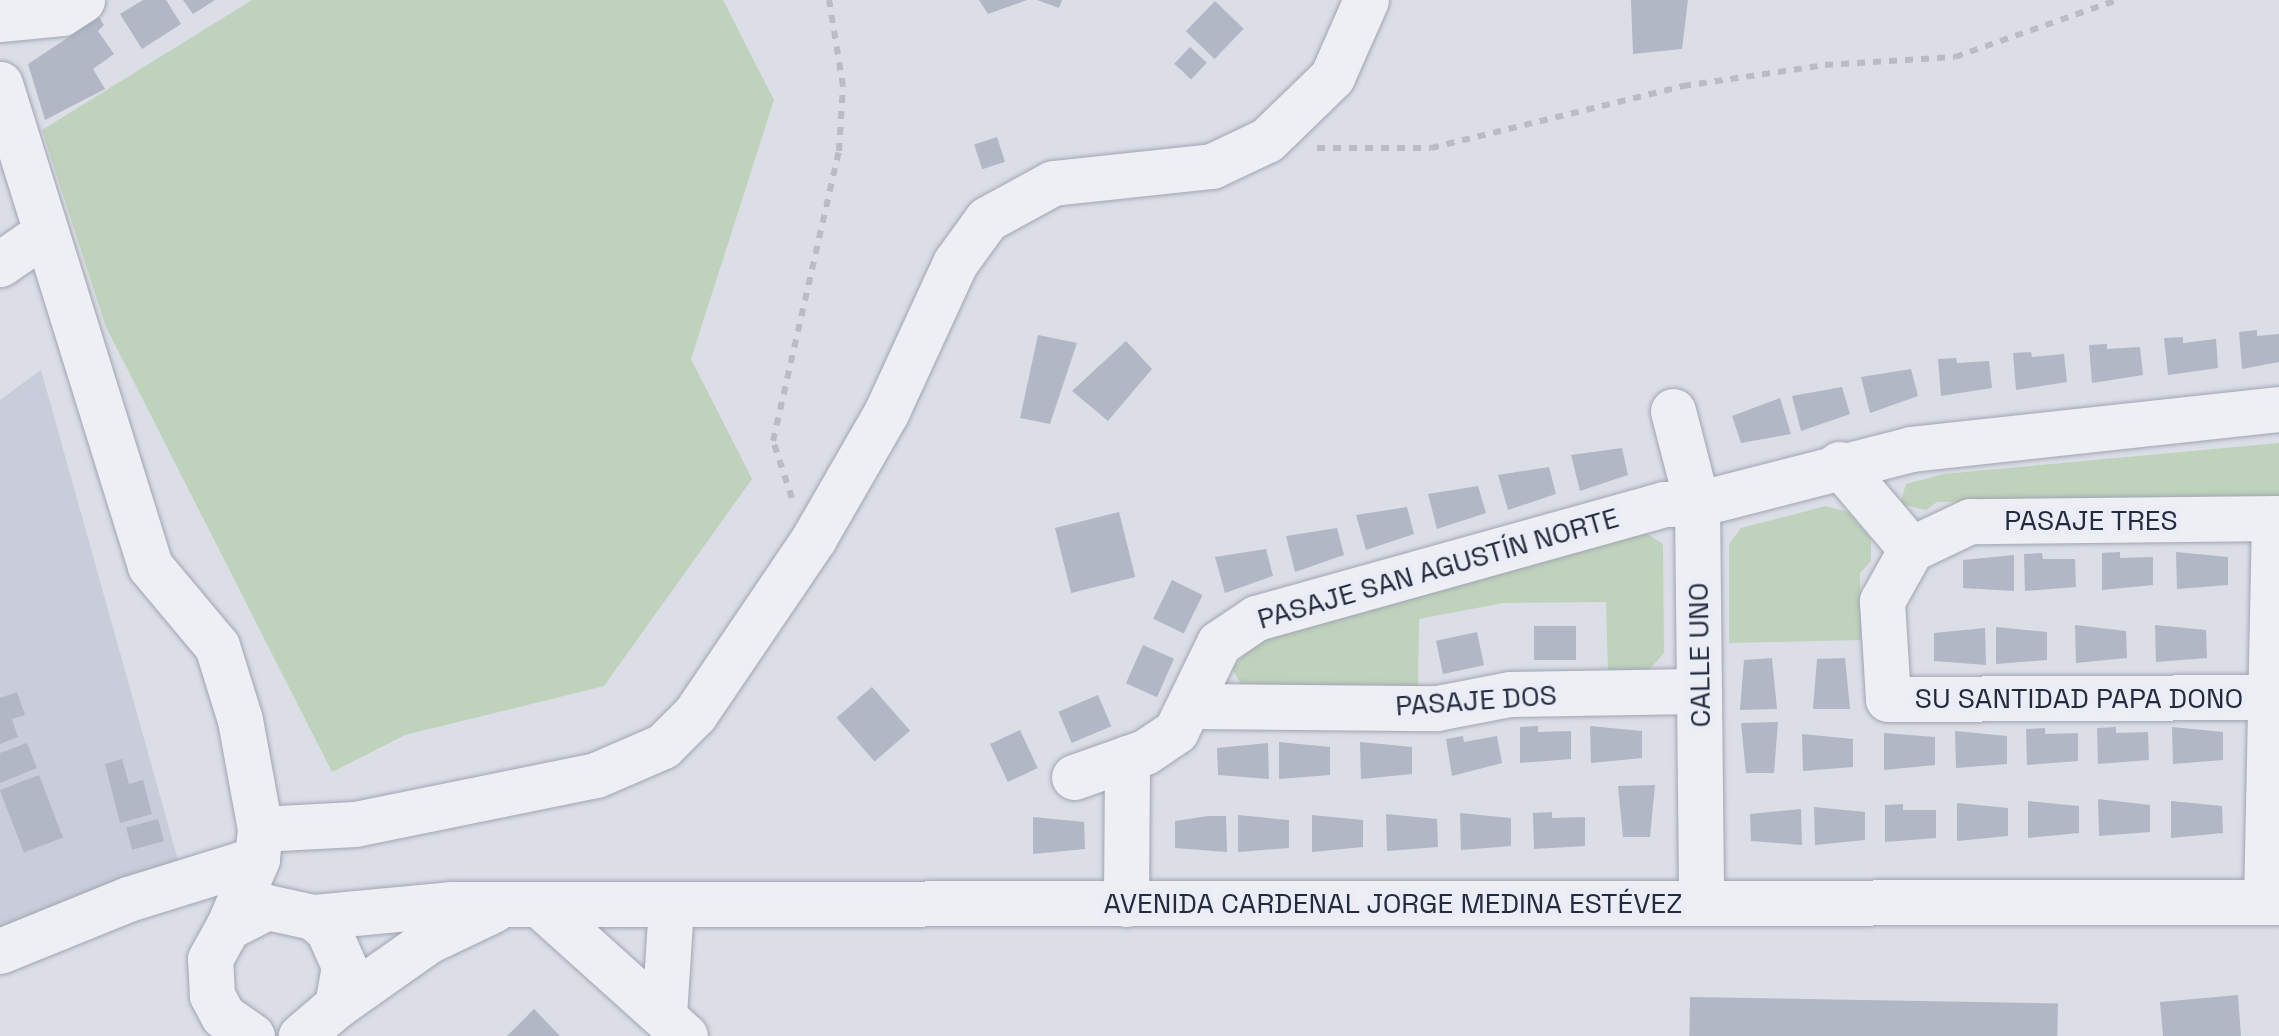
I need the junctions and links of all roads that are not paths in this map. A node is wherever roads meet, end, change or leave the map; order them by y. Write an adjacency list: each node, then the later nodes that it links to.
1 (82, 0): 3 (street)
2 (1366, 0): 18 (street)
3 (0, 19)
4 (0, 84): 5 (street, AVENIDA CARDENAL JORGE MEDINA ESTÉVEZ)
5 (45, 234): 6 (street); 18 (street, AVENIDA CARDENAL JORGE MEDINA ESTÉVEZ)
6 (0, 264)
7 (1673, 410): 10 (street, CALLE UNO)
8 (2279, 410): 9 (street, PASAJE SAN AGUSTÍN NORTE)
9 (1839, 464): 10 (street, PASAJE SAN AGUSTÍN NORTE); 12 (street)
10 (1698, 504): 13 (street, CALLE UNO); 15 (street, PASAJE SAN AGUSTÍN NORTE)
11 (2277, 518): 12 (street, PASAJE TRES); 14 (street)
12 (1911, 549): 14 (street, SU SANTIDAD PAPA DONO)
13 (1699, 691): 15 (street, PASAJE DOS); 20 (street, CALLE UNO)
14 (2274, 697): 19 (street)
15 (1194, 706): 16 (street, PASAJE SAN AGUSTÍN NORTE)
16 (1127, 758): 17 (street, PASAJE SAN AGUSTÍN NORTE); 21 (street)
17 (1074, 777)
18 (258, 844): 24 (street, AVENIDA CARDENAL JORGE MEDINA ESTÉVEZ); 25 (street); 26 (street)
19 (2272, 902): 20 (street, AVENIDA CARDENAL JORGE MEDINA ESTÉVEZ)
20 (1701, 903): 21 (street, AVENIDA CARDENAL JORGE MEDINA ESTÉVEZ)
21 (1126, 904): 22 (street, AVENIDA CARDENAL JORGE MEDINA ESTÉVEZ)
22 (670, 905): 23 (street, AVENIDA CARDENAL JORGE MEDINA ESTÉVEZ); 28 (street)
23 (525, 906): 24 (street, AVENIDA CARDENAL JORGE MEDINA ESTÉVEZ); 28 (street); 29 (street, AVENIDA CARDENAL JORGE MEDINA ESTÉVEZ)
24 (301, 912): 25 (street, AVENIDA CARDENAL JORGE MEDINA ESTÉVEZ); 29 (street, AVENIDA CARDENAL JORGE MEDINA ESTÉVEZ)
25 (228, 927): 27 (street)
26 (0, 951)
27 (214, 1016): 30 (street)
28 (675, 1025)
29 (314, 1027)
30 (252, 1036)

